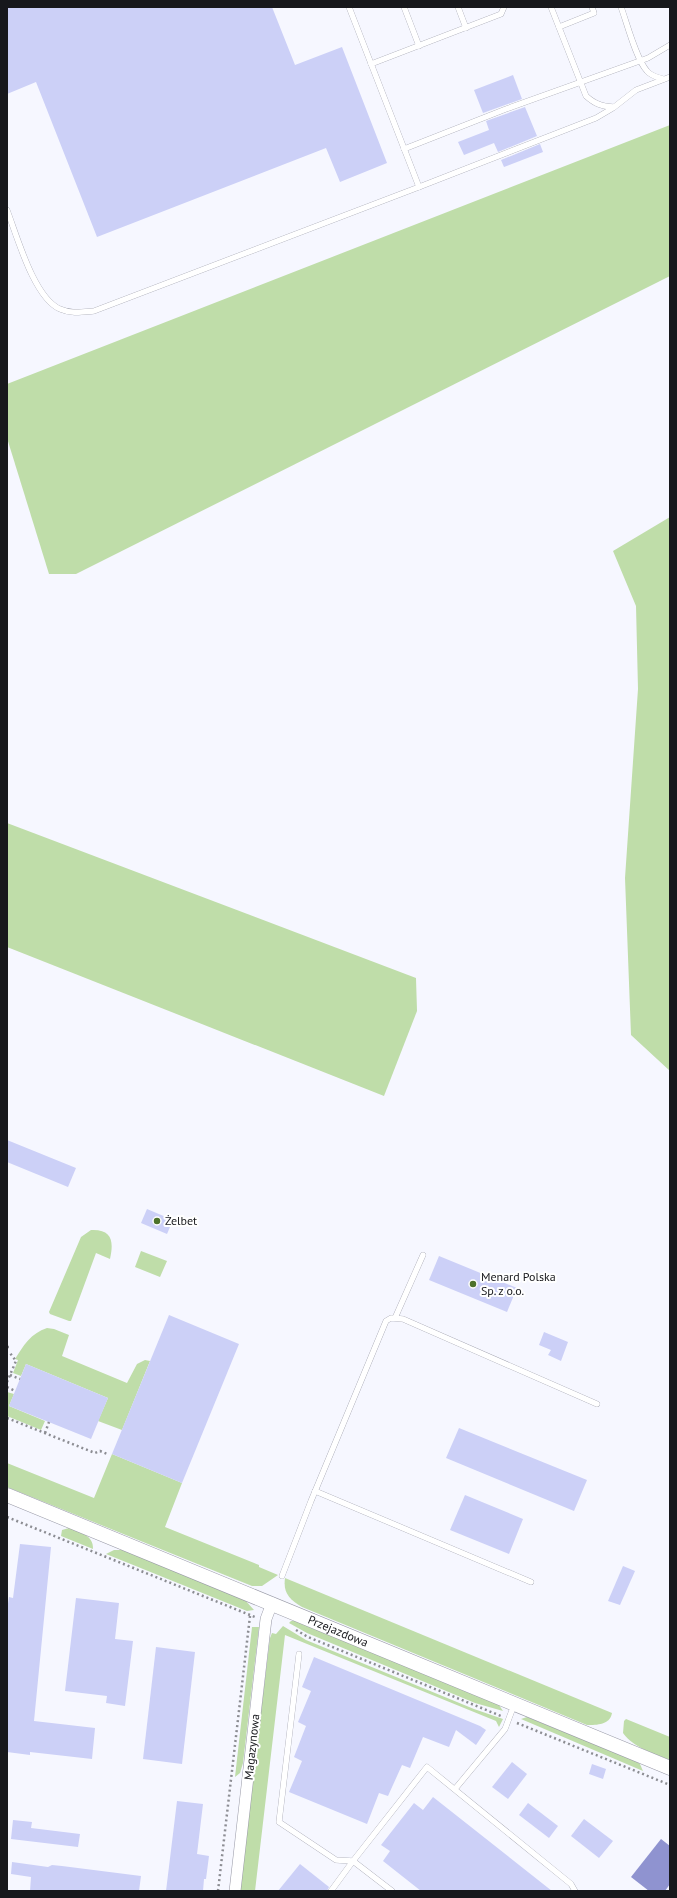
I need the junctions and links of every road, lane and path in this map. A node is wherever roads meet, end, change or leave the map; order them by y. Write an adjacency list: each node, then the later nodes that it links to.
1 (349, 7): 13 (lane)
2 (404, 7): 11 (lane)
3 (458, 7): 9 (lane)
4 (504, 7): 9 (lane)
5 (552, 7): 8 (lane)
6 (592, 7): 8 (lane)
7 (621, 7): 12 (lane)
8 (559, 27): 16 (lane)
9 (466, 28): 11 (lane)
10 (670, 45): 12 (lane)
11 (419, 46): 13 (lane)
12 (641, 60): 15 (lane); 16 (lane)
13 (371, 64): 18 (lane)
14 (670, 77): 15 (lane)
15 (664, 79): 17 (lane)
16 (581, 82): 17 (lane); 18 (lane)
17 (613, 108): 19 (lane)
18 (404, 149): 19 (lane)
19 (419, 187): 20 (lane)
20 (7, 210)
21 (423, 1255): 22 (lane)
22 (396, 1318): 31 (lane); 36 (lane)
23 (12, 1347): 24 (path)
24 (7, 1348)
25 (10, 1353): 26 (path)
26 (10, 1375): 27 (path); 28 (path)
27 (20, 1379)
28 (7, 1382)
29 (7, 1387): 30 (path)
30 (15, 1391)
31 (597, 1404)
32 (7, 1418): 34 (path)
33 (49, 1422): 34 (path)
34 (45, 1433): 35 (path)
35 (107, 1454)
36 (315, 1491): 39 (lane); 40 (lane)
37 (7, 1495): 41 (street, Przejazdowa)
38 (7, 1517): 42 (path)
39 (282, 1576)
40 (530, 1582)
41 (272, 1603): 43 (street, Magazynowa); 46 (street, Przejazdowa)
42 (250, 1616): 43 (path); 52 (path)
43 (266, 1619): 53 (street, Magazynowa)
44 (295, 1630): 47 (path)
45 (298, 1654): 51 (lane)
46 (515, 1703): 47 (lane); 48 (street, Przejazdowa)
47 (509, 1720): 49 (path); 50 (lane)
48 (670, 1768)
49 (670, 1785)
50 (455, 1789): 51 (lane); 56 (lane)
51 (353, 1861): 54 (lane); 55 (lane)
52 (218, 1891)
53 (234, 1891)
54 (330, 1891)
55 (392, 1891)
56 (574, 1891)

